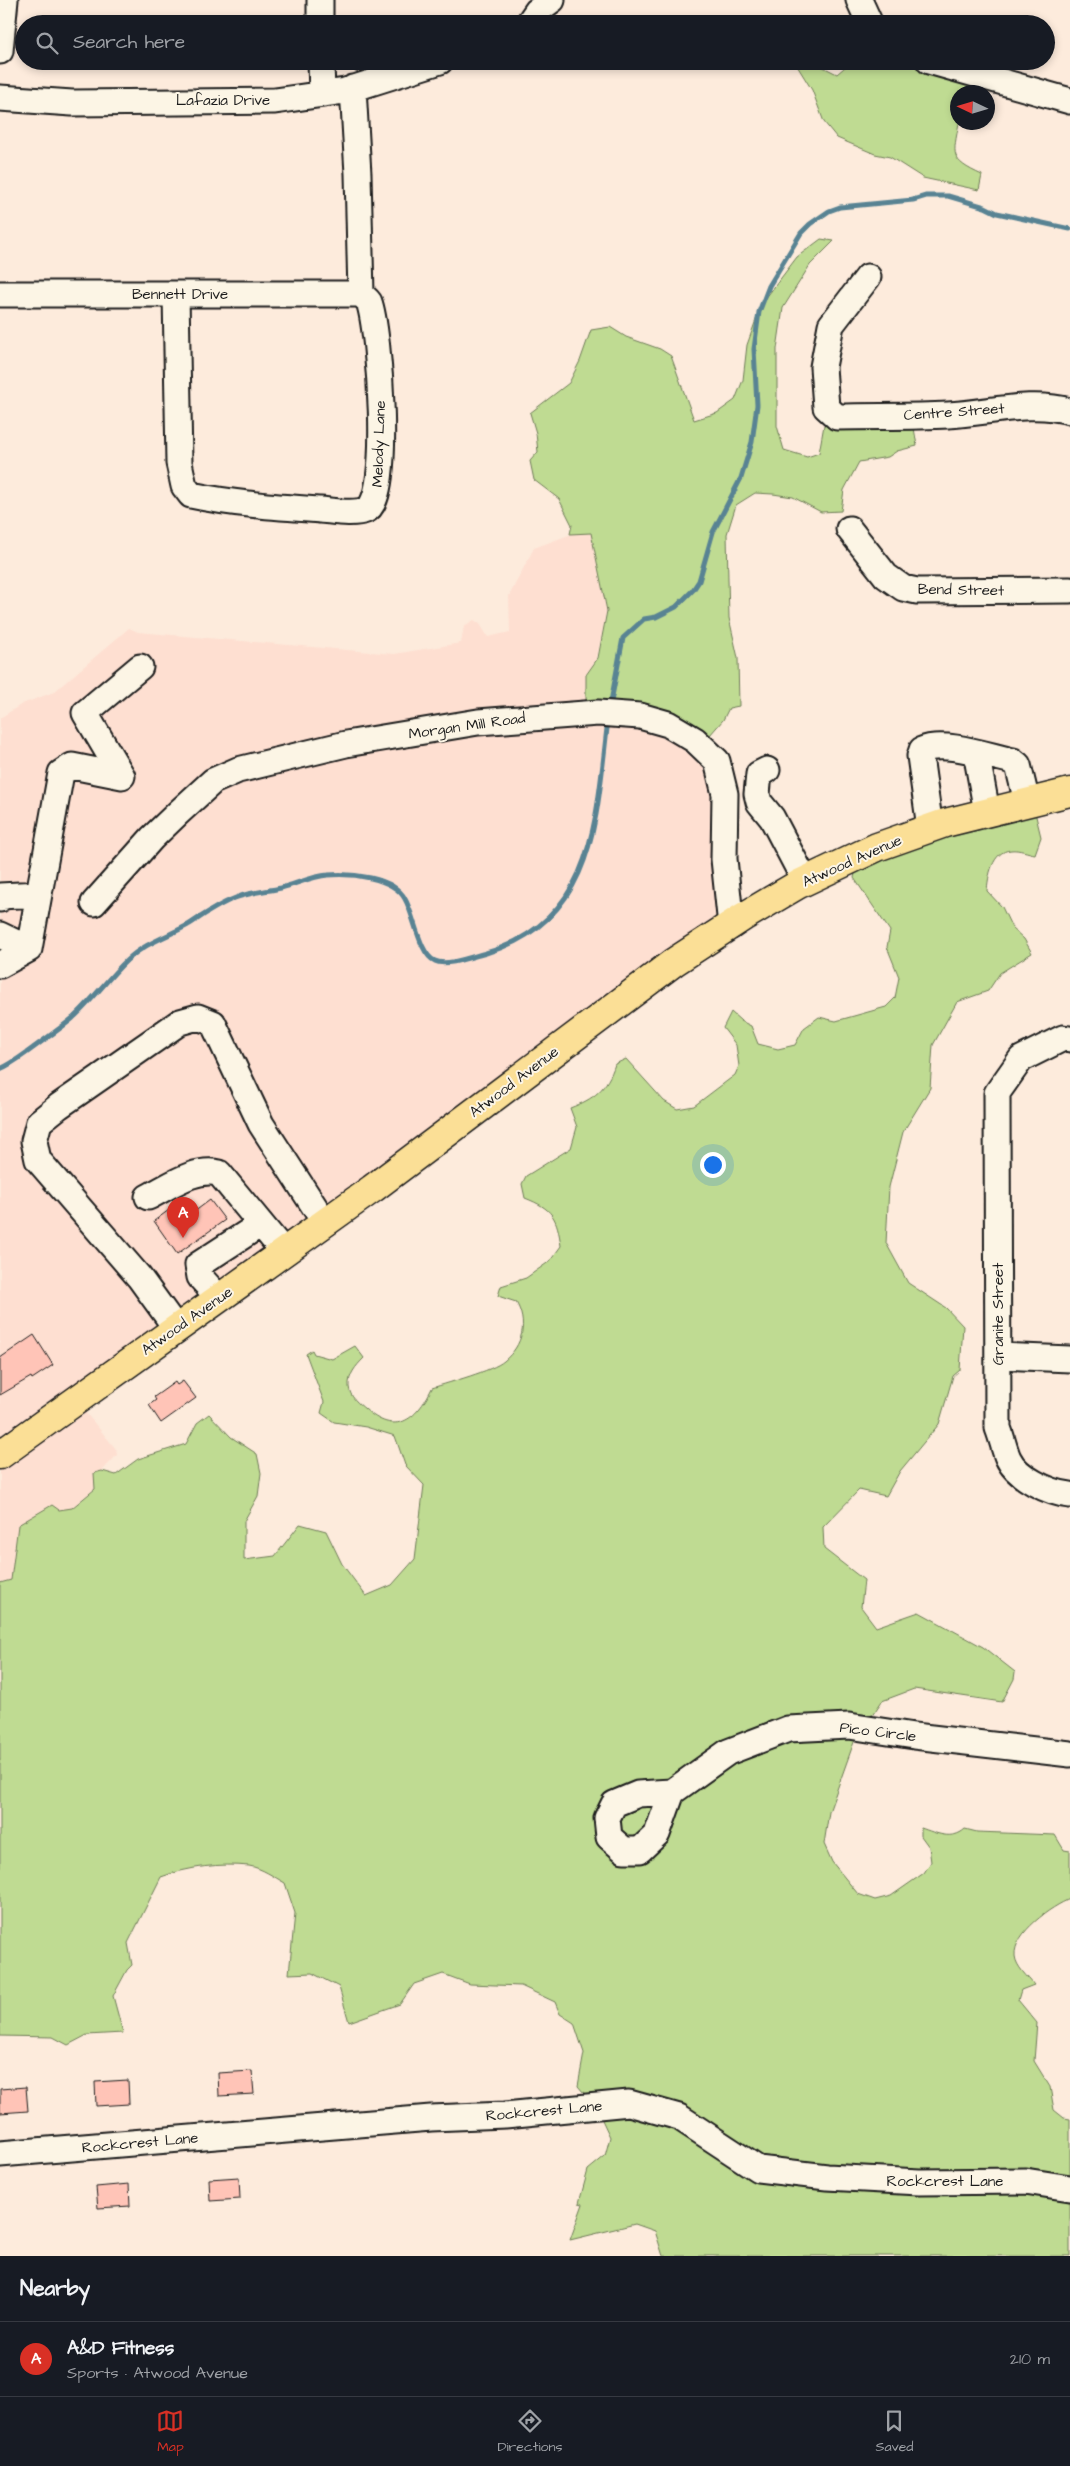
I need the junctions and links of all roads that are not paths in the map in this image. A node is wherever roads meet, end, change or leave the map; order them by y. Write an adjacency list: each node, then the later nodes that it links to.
1 (4, 0): 8 (street)
2 (320, 0): 5 (street)
3 (550, 0): 6 (street)
4 (859, 0): 7 (street)
5 (320, 15)
6 (534, 15)
7 (866, 15)
8 (0, 51)
9 (321, 70): 13 (street)
10 (411, 70): 12 (street, Lafazia Drive)
11 (961, 70): 15 (street)
12 (352, 88): 13 (street, Lafazia Drive); 19 (street, Melody Lane)
13 (322, 94): 14 (street, Lafazia Drive)
14 (0, 98)
15 (1070, 101)
16 (868, 277): 20 (street, Centre Street)
17 (0, 294): 18 (street, Bennett Drive)
18 (176, 294): 19 (street, Bennett Drive); 19 (street, Melody Lane)
19 (361, 294)
20 (1070, 411)
21 (849, 529): 22 (street, Bend Street)
22 (1070, 590)
23 (140, 667): 31 (street)
24 (976, 752): 27 (street); 28 (street); 29 (street)
25 (767, 770): 30 (street)
26 (1070, 792): 27 (main road, Atwood Avenue)
27 (1027, 802): 28 (main road, Atwood Avenue)
28 (987, 812): 29 (main road, Atwood Avenue)
29 (930, 828): 30 (main road, Atwood Avenue)
30 (805, 881): 34 (main road, Atwood Avenue)
31 (39, 894): 32 (street); 36 (street)
32 (0, 899)
33 (94, 903): 34 (street, Morgan Mill Road)
34 (731, 926): 40 (main road, Atwood Avenue)
35 (0, 935): 36 (street)
36 (29, 949): 37 (street)
37 (0, 964)
38 (1070, 1039): 45 (street, Granite Street)
39 (148, 1197): 41 (street)
40 (325, 1223): 42 (main road, Atwood Avenue); 44 (street)
41 (262, 1224): 42 (street); 43 (street)
42 (284, 1252): 43 (main road, Atwood Avenue)
43 (219, 1298): 44 (main road, Atwood Avenue)
44 (176, 1328): 47 (main road, Atwood Avenue)
45 (998, 1356): 46 (street); 48 (street, Granite Street)
46 (1070, 1359)
47 (0, 1455)
48 (1070, 1495)
49 (1070, 1754): 50 (street, Pico Circle)
50 (672, 1792)
51 (0, 2154): 52 (street, Rockcrest Lane)
52 (1070, 2188)

